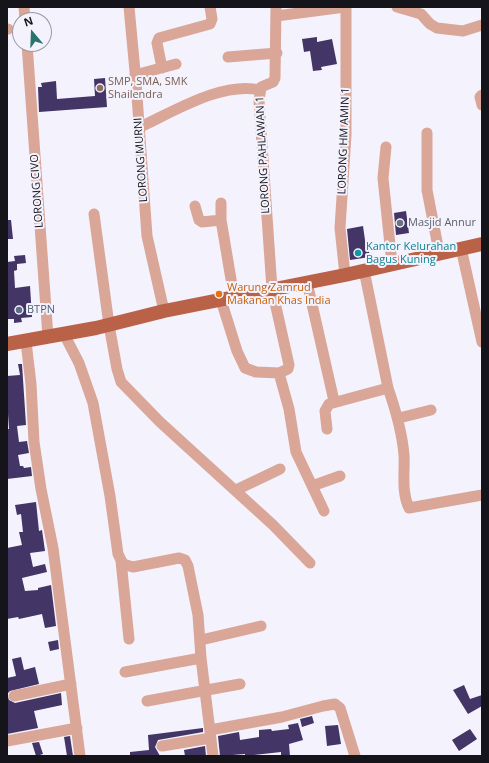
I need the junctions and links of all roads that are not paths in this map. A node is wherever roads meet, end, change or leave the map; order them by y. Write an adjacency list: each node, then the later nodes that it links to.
1 (129, 7): 12 (street, LORONG MURNI)
2 (210, 7): 11 (street)
3 (345, 7): 5 (street); 28 (street, LORONG HM AMIN 1)
4 (397, 7): 6 (street)
5 (276, 12): 8 (street, LORONG PAHLAWAN 1)
6 (482, 25)
7 (28, 52): 35 (street, LORONG CIVO)
8 (277, 53): 9 (street); 13 (street, LORONG PAHLAWAN 1)
9 (228, 58)
10 (176, 64): 11 (street)
11 (162, 68): 12 (street)
12 (135, 75): 16 (street, LORONG MURNI)
13 (260, 90): 16 (street); 30 (street, LORONG PAHLAWAN 1)
14 (482, 95): 15 (street)
15 (482, 105)
16 (138, 128): 32 (street, LORONG MURNI)
17 (427, 133): 25 (street)
18 (386, 147): 26 (street)
19 (221, 203): 22 (street)
20 (195, 206): 22 (street)
21 (94, 214): 33 (street)
22 (221, 220): 31 (street)
23 (482, 244): 24 (main road)
24 (461, 248): 25 (main road); 37 (street)
25 (439, 252): 26 (main road)
26 (392, 264): 27 (main road)
27 (364, 270): 28 (main road); 40 (street)
28 (345, 275): 29 (main road)
29 (307, 282): 30 (main road); 41 (street)
30 (272, 289): 31 (main road); 39 (street, LORONG PAHLAWAN 1)
31 (227, 299): 32 (main road); 39 (street)
32 (164, 311): 33 (main road)
33 (109, 325): 34 (main road); 48 (street)
34 (64, 334): 35 (main road); 51 (street)
35 (48, 337): 36 (main road)
36 (26, 342): 38 (main road); 58 (street)
37 (482, 342)
38 (7, 344)
39 (279, 374): 47 (street)
40 (388, 388): 41 (street); 43 (street)
41 (334, 402): 44 (street)
42 (431, 410): 43 (street)
43 (399, 418): 49 (street)
44 (327, 429)
45 (280, 469): 48 (street)
46 (340, 476): 47 (street)
47 (312, 486): 50 (street)
48 (236, 490): 52 (street)
49 (482, 495)
50 (324, 511)
51 (121, 561): 54 (street); 55 (street)
52 (310, 563)
53 (261, 626): 55 (street)
54 (129, 639)
55 (201, 640): 56 (street)
56 (201, 658): 57 (street); 60 (street)
57 (125, 672)
58 (72, 684): 61 (street); 63 (street)
59 (240, 684): 60 (street)
60 (205, 691): 62 (street); 64 (street)
61 (14, 696)
62 (147, 701)
63 (77, 728): 65 (street); 67 (street)
64 (210, 734): 66 (street); 68 (street); 69 (street)
65 (7, 741)
66 (162, 746)
67 (80, 756)
68 (213, 756)
69 (355, 756)

